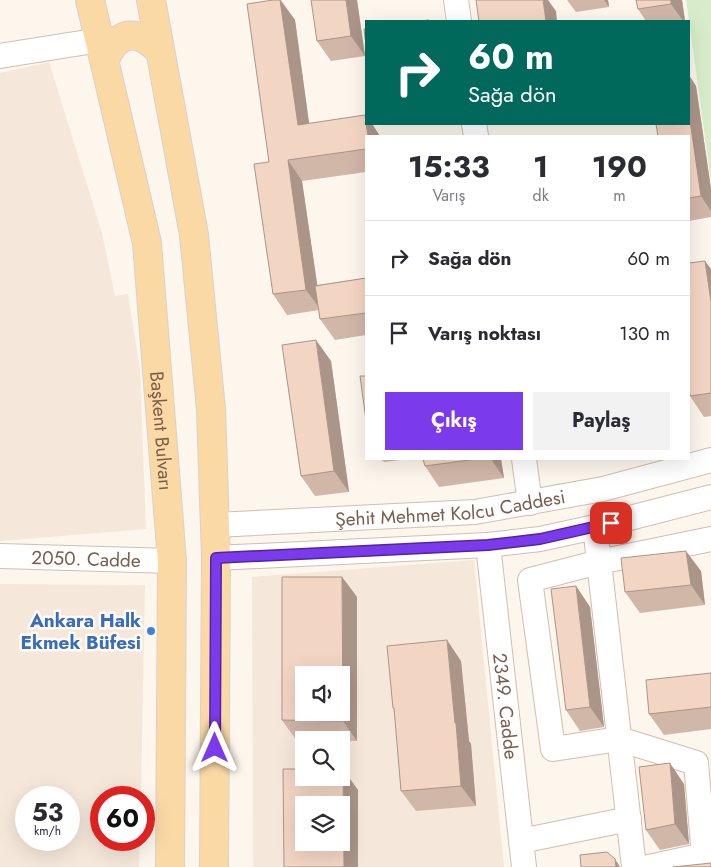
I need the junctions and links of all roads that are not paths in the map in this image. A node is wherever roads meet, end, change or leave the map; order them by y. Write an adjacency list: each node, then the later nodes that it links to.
1 (90, 0): 5 (main road, Başkent Bulvarı)
2 (151, 0): 6 (main road)
3 (456, 0): 4 (street)
4 (459, 20)
5 (102, 50): 6 (main road); 7 (street); 18 (main road, Başkent Bulvarı)
6 (160, 51): 12 (main road)
7 (0, 56)
8 (524, 460): 11 (street)
9 (711, 460): 11 (street, Şehit Mehmet Kolcu Caddesi)
10 (711, 497): 13 (street, Şehit Mehmet Kolcu Caddesi)
11 (530, 503): 12 (street, Şehit Mehmet Kolcu Caddesi)
12 (215, 524): 17 (main road)
13 (595, 527): 15 (street, Şehit Mehmet Kolcu Caddesi); 19 (street)
14 (711, 539): 19 (street)
15 (488, 545): 17 (street, Şehit Mehmet Kolcu Caddesi); 22 (street, 2349. Cadde)
16 (0, 556): 18 (street, 2050. Cadde)
17 (216, 558): 24 (main road)
18 (172, 561): 23 (main road, Başkent Bulvarı)
19 (599, 562): 20 (street); 20 (street)
20 (619, 739): 21 (street); 27 (street)
21 (629, 819): 22 (street); 26 (street)
22 (521, 841): 25 (street, 2349. Cadde)
23 (170, 867)
24 (214, 867)
25 (524, 867)
26 (634, 867)
27 (649, 867)

